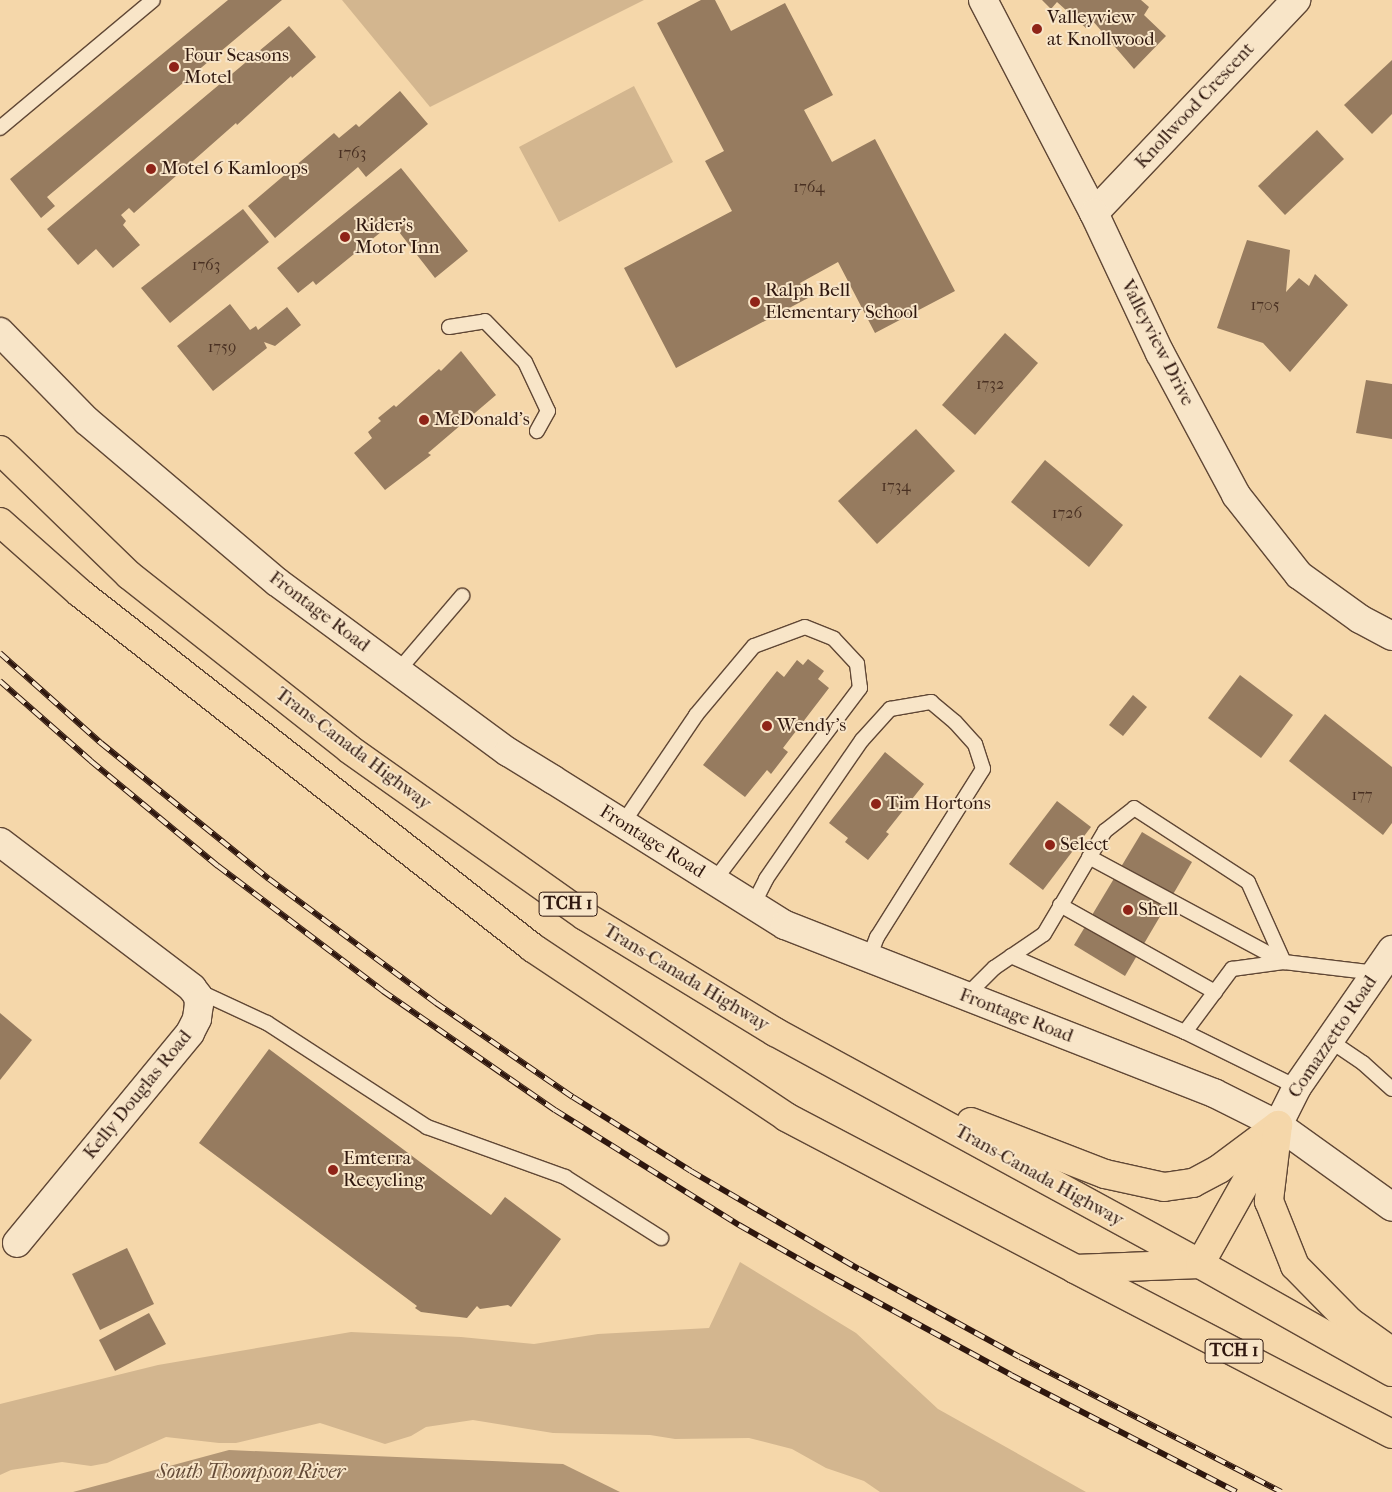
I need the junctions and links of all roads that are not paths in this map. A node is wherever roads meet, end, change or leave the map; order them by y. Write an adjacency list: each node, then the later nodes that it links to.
1 (153, 0): 4 (lane)
2 (983, 0): 5 (street, Valleyview Drive)
3 (1296, 0): 5 (street, Knollwood Crescent)
4 (0, 128)
5 (1094, 213): 12 (street, Valleyview Drive)
6 (449, 327): 8 (lane)
7 (0, 332): 13 (street, Frontage Road)
8 (537, 431)
9 (0, 450): 28 (highway, Trans-Canada Highway / TCH 1)
10 (0, 522): 38 (highway, TCH 1)
11 (462, 596): 13 (lane)
12 (1392, 636)
13 (398, 671): 14 (street, Frontage Road)
14 (623, 823): 17 (street, Frontage Road); 17 (lane)
15 (0, 842): 25 (street)
16 (1089, 858): 19 (lane); 23 (lane); 23 (lane)
17 (714, 881): 18 (street, Frontage Road)
18 (753, 905): 22 (street, Frontage Road); 22 (lane)
19 (1060, 905): 21 (lane); 26 (lane)
20 (1392, 950): 24 (street, Comazzetto Road)
21 (1011, 956): 27 (lane); 29 (lane)
22 (869, 958): 27 (street, Frontage Road)
23 (1284, 962): 24 (lane); 26 (lane)
24 (1376, 973): 30 (street, Comazzetto Road)
25 (192, 988): 35 (lane); 36 (street, Kelly Douglas Road)
26 (1215, 992): 29 (lane)
27 (966, 996): 33 (street, Frontage Road)
28 (775, 1032): 33 (highway); 37 (highway, Trans-Canada Highway / TCH 1)
29 (1185, 1032): 31 (lane)
30 (1329, 1040): 31 (street, Comazzetto Road); 32 (lane)
31 (1297, 1087): 33 (street, Comazzetto Road)
32 (1392, 1089)
33 (1278, 1125): 34 (street, Frontage Road); 37 (highway); 39 (highway)
34 (1392, 1207)
35 (661, 1238)
36 (17, 1242)
37 (1200, 1264): 38 (highway); 40 (highway, Trans-Canada Highway / TCH 1)
38 (1075, 1269): 41 (highway, TCH 1)
39 (1392, 1352)
40 (1392, 1372)
41 (1392, 1434)

